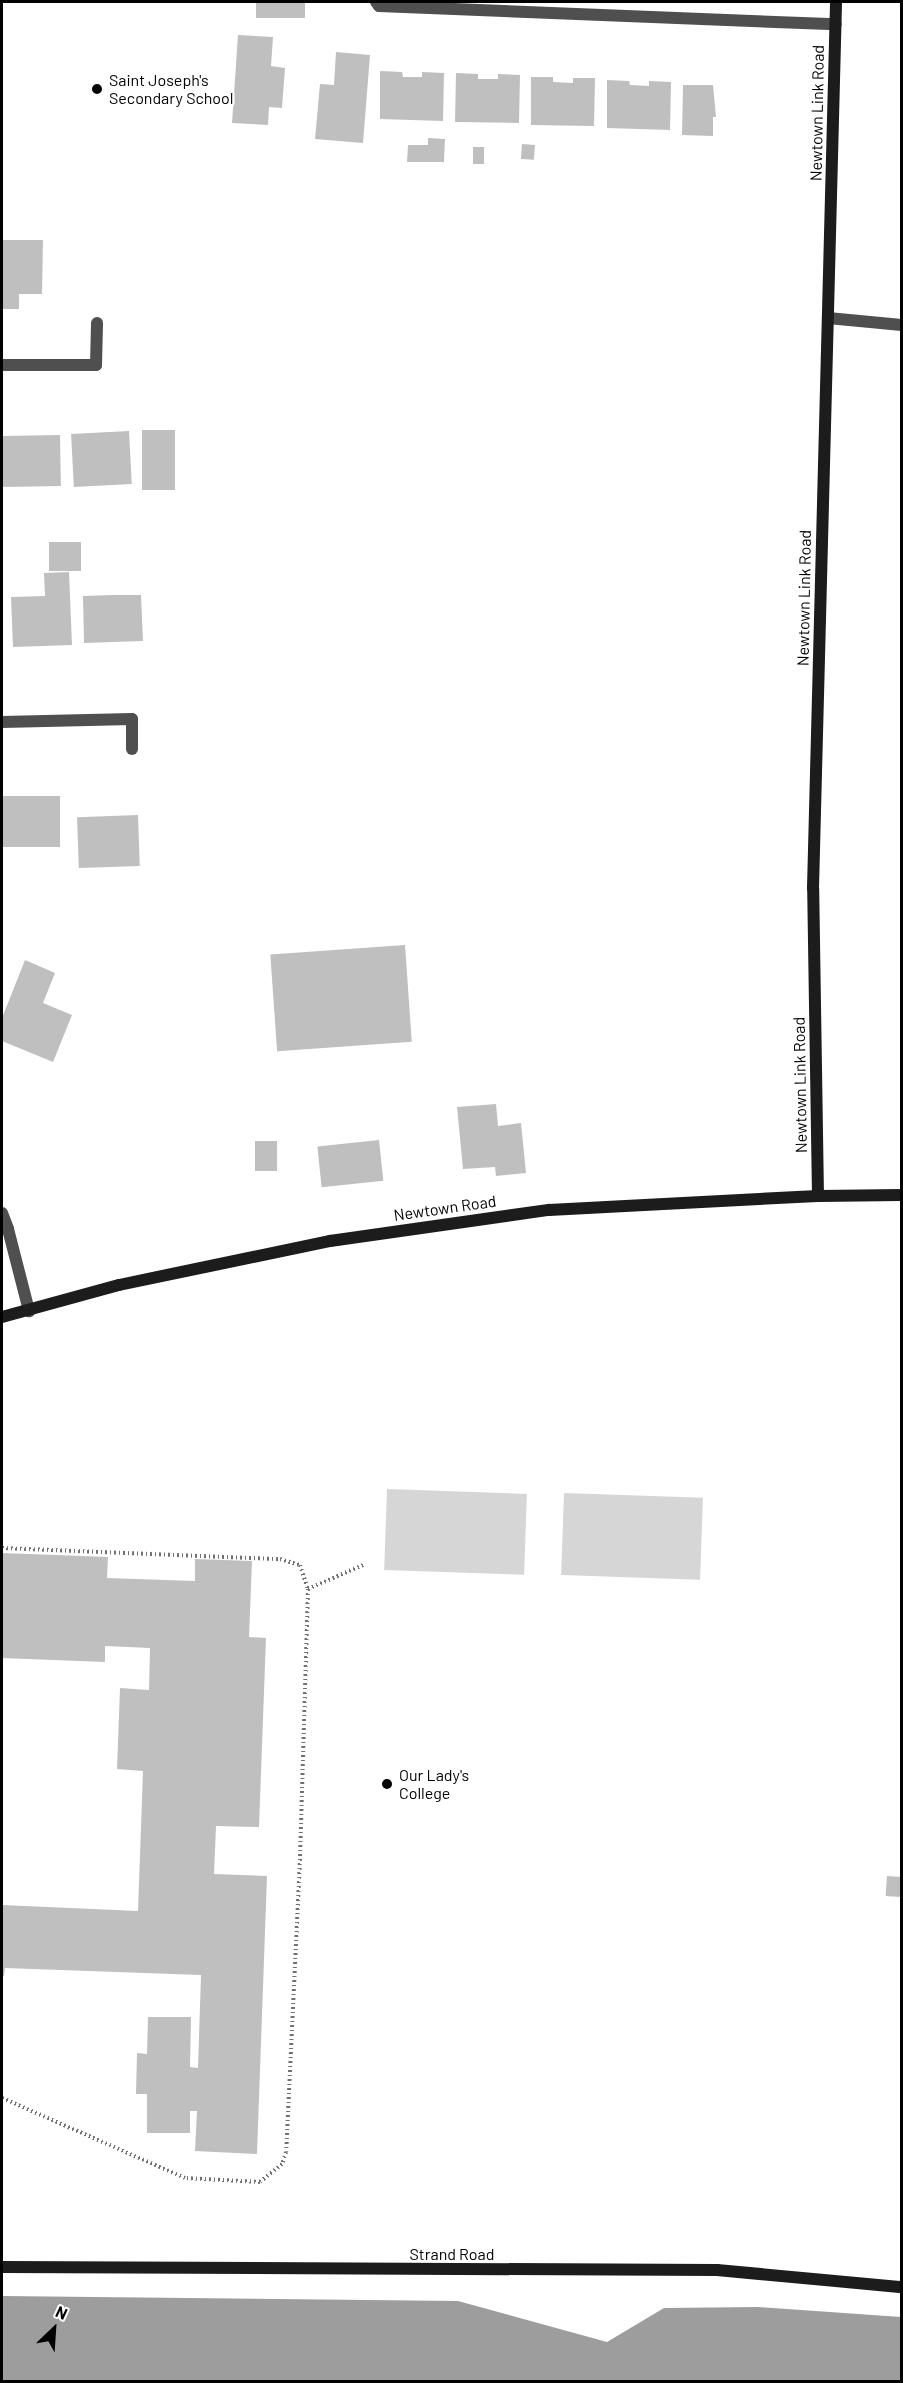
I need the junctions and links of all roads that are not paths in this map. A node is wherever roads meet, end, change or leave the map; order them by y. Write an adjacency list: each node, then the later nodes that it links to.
1 (376, 2): 3 (street)
2 (836, 2): 3 (street, Newtown Link Road)
3 (836, 24): 4 (street, Newtown Link Road)
4 (828, 318): 6 (street); 11 (street, Newtown Link Road)
5 (97, 322): 7 (street)
6 (902, 325)
7 (2, 365)
8 (2, 722): 9 (street)
9 (132, 749)
10 (902, 1195): 11 (street, Newtown Road)
11 (818, 1196): 13 (street, Newtown Road)
12 (2, 1213): 13 (street)
13 (29, 1311): 14 (street, Newtown Road)
14 (2, 1317)
15 (2, 2267): 16 (street, Strand Road)
16 (902, 2287)

